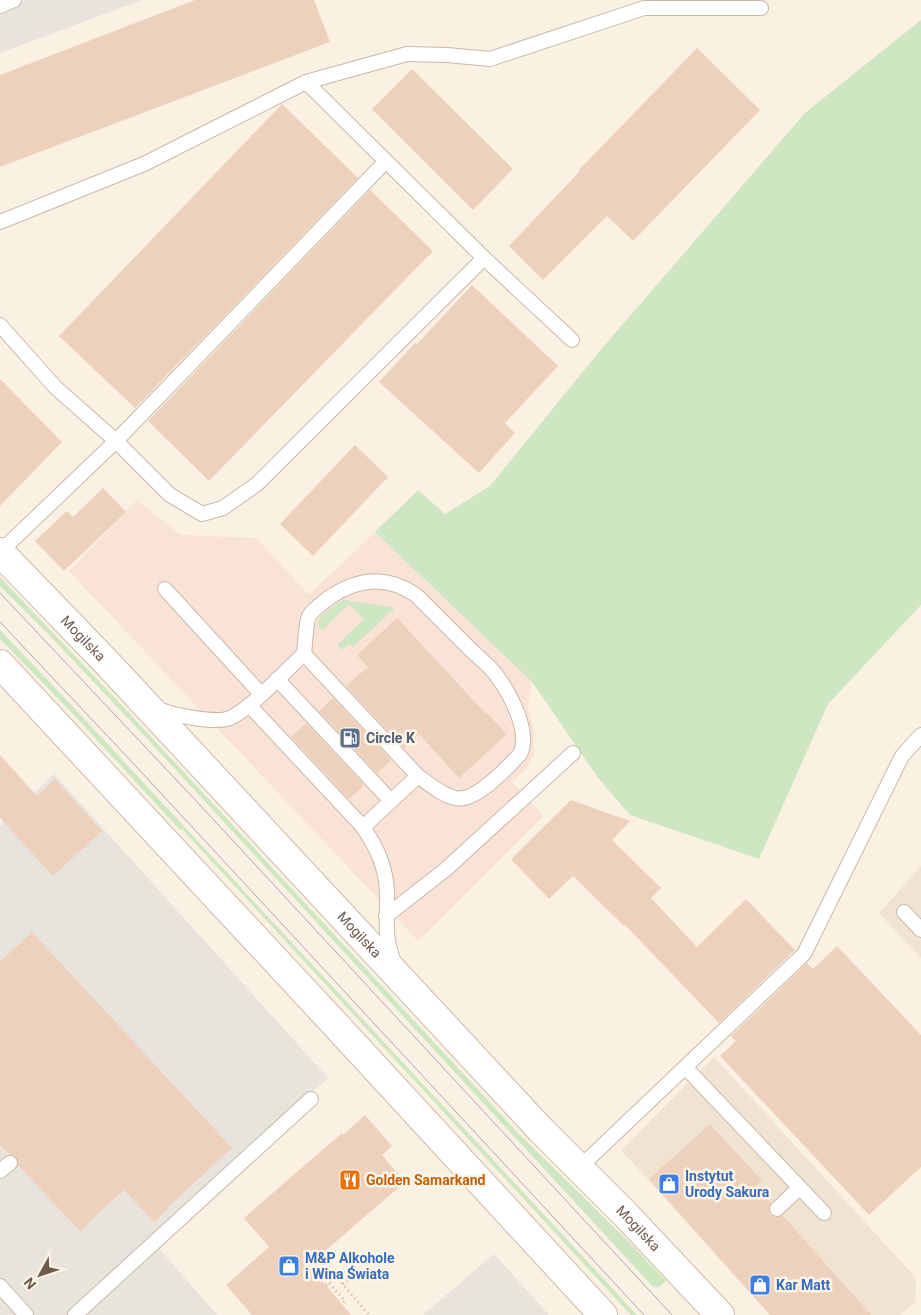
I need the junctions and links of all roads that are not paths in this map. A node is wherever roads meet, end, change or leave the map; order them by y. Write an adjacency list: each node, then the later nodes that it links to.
1 (14, 0): 2 (lane)
2 (0, 6)
3 (761, 8): 4 (lane)
4 (306, 82): 5 (lane); 6 (lane)
5 (386, 161): 7 (lane); 10 (lane)
6 (0, 222)
7 (484, 258): 9 (lane); 10 (lane)
8 (0, 325): 10 (lane)
9 (572, 340)
10 (116, 441): 11 (lane)
11 (0, 552): 17 (main road, Mogilska)
12 (165, 589): 16 (lane)
13 (304, 654): 15 (lane); 21 (lane); 21 (lane)
14 (0, 664): 37 (main road)
15 (277, 679): 16 (lane); 22 (lane)
16 (261, 694): 18 (lane)
17 (143, 702): 18 (lane); 27 (main road, Mogilska)
18 (249, 705): 23 (lane)
19 (921, 735): 28 (lane)
20 (573, 753): 25 (lane)
21 (418, 776): 22 (lane)
22 (391, 801): 23 (lane)
23 (363, 827): 25 (lane)
24 (904, 912): 26 (lane)
25 (386, 916): 27 (lane)
26 (921, 930)
27 (406, 985): 30 (main road, Mogilska)
28 (685, 1067): 30 (lane); 31 (lane)
29 (311, 1098): 36 (lane)
30 (578, 1169): 38 (main road, Mogilska)
31 (799, 1188): 32 (lane); 33 (lane)
32 (777, 1209)
33 (824, 1214)
34 (0, 1286): 35 (lane)
35 (26, 1315)
36 (75, 1315)
37 (604, 1315)
38 (720, 1315)

